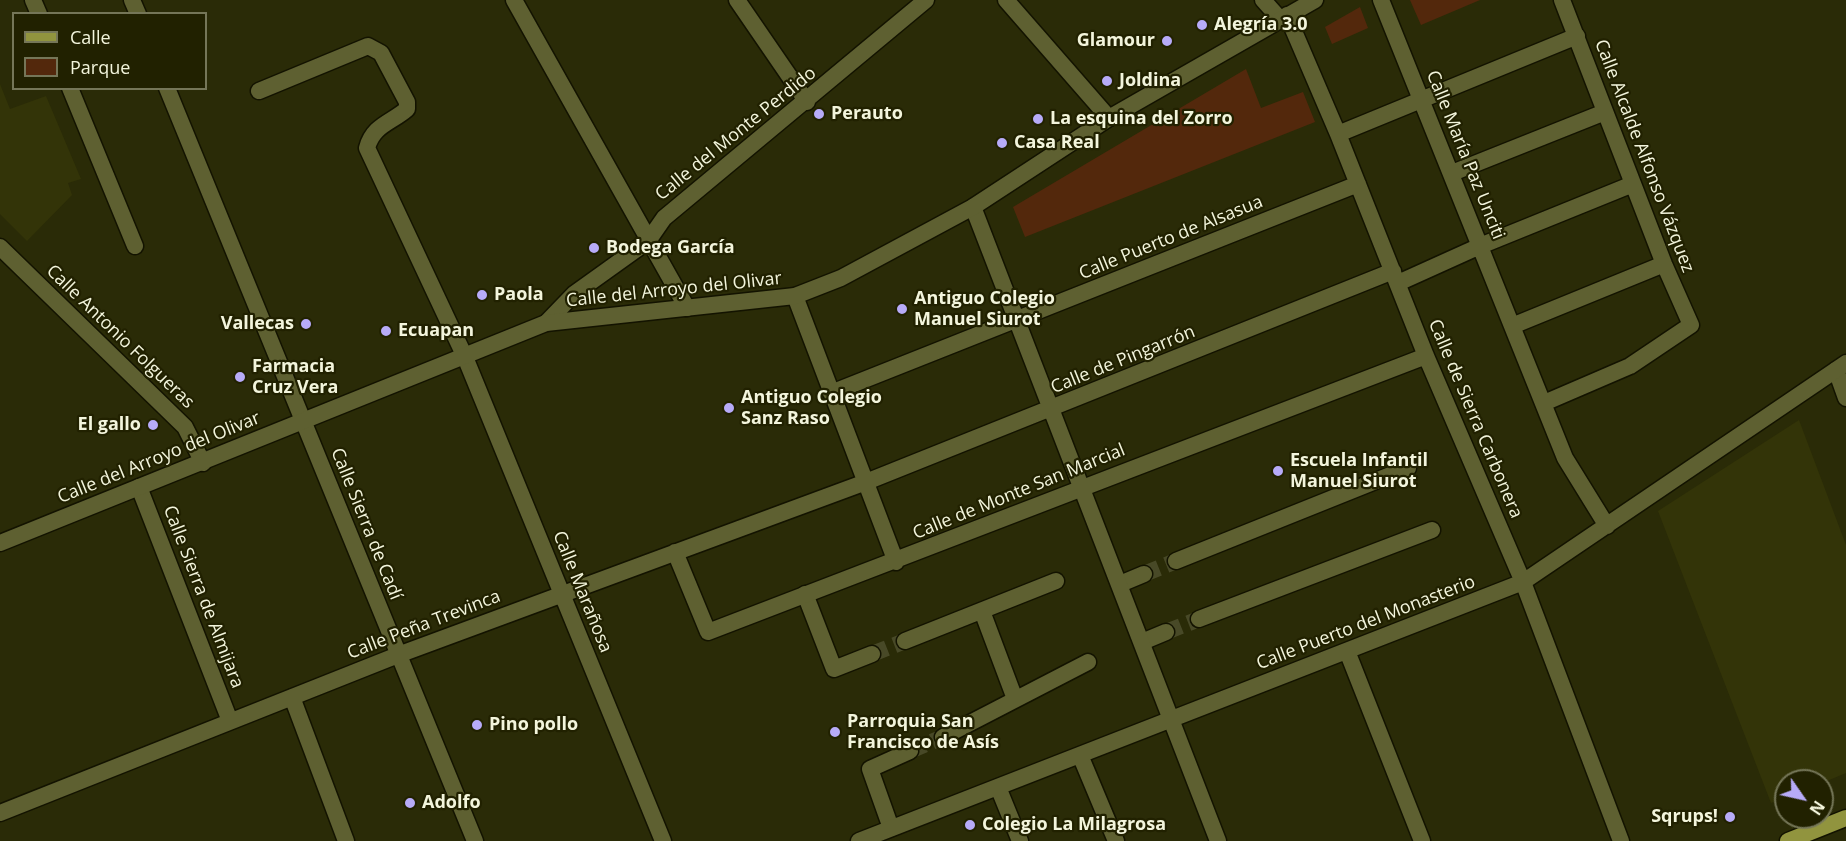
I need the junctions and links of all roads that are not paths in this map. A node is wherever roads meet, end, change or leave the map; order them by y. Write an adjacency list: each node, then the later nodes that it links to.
1 (514, 0): 23 (street)
2 (737, 0): 15 (street)
3 (926, 0): 15 (street, Calle del Monte Perdido)
4 (1006, 0): 17 (street)
5 (1263, 0): 9 (street, Calle de Sierra Carbonera)
6 (1315, 0): 9 (street, Calle del Arroyo del Olivar)
7 (1381, 0): 14 (street, Calle María Paz Unciti)
8 (1562, 0): 10 (street, Calle Alcalde Alfonso Vázquez)
9 (1284, 17): 17 (street, Calle del Arroyo del Olivar); 18 (street, Calle de Sierra Carbonera)
10 (1577, 36): 14 (street); 16 (street, Calle Alcalde Alfonso Vázquez)
11 (71, 90): 24 (street)
12 (168, 90): 41 (street, Calle Sierra de Cadí)
13 (259, 91): 35 (street, Calle Marañosa)
14 (1423, 100): 18 (street); 19 (street, Calle María Paz Unciti)
15 (807, 102): 23 (street, Calle del Monte Perdido)
16 (1605, 112): 19 (street); 21 (street, Calle Alcalde Alfonso Vázquez)
17 (1109, 118): 22 (street, Calle del Arroyo del Olivar)
18 (1338, 134): 20 (street, Calle de Sierra Carbonera)
19 (1452, 173): 25 (street, Calle María Paz Unciti)
20 (1358, 184): 28 (street, Calle de Sierra Carbonera); 31 (street, Calle Puerto de Alsasua)
21 (1633, 184): 25 (street, Calle de Pingarrón); 27 (street, Calle Alcalde Alfonso Vázquez)
22 (973, 207): 29 (street, Calle del Arroyo del Olivar); 31 (street)
23 (648, 241): 30 (street); 32 (street, Calle del Monte Perdido)
24 (135, 246)
25 (1480, 246): 28 (street, Calle de Pingarrón); 33 (street, Calle María Paz Unciti)
26 (0, 248): 42 (street, Calle Antonio Folgueras)
27 (1664, 264): 33 (street); 39 (street, Calle Alcalde Alfonso Vázquez)
28 (1395, 277): 34 (street, Calle de Sierra Carbonera); 40 (street, Calle de Pingarrón)
29 (795, 297): 30 (street, Calle del Arroyo del Olivar); 37 (street)
30 (687, 308): 32 (street, Calle del Arroyo del Olivar)
31 (1019, 320): 37 (street, Calle Puerto de Alsasua); 40 (street)
32 (546, 323): 35 (street, Calle del Arroyo del Olivar)
33 (1512, 326): 39 (street, Calle María Paz Unciti)
34 (1426, 356): 46 (street, Calle de Monte San Marcial); 55 (street, Calle de Sierra Carbonera)
35 (465, 357): 41 (street, Calle del Arroyo del Olivar); 57 (street, Calle Marañosa)
36 (1841, 367): 38 (street); 47 (street, Calle Puerto del Monasterio)
37 (831, 393): 44 (street)
38 (1846, 398)
39 (1544, 403): 47 (street, Calle María Paz Unciti)
40 (1053, 409): 44 (street, Calle de Pingarrón); 46 (street)
41 (304, 422): 42 (street, Calle del Arroyo del Olivar); 66 (street, Calle Sierra de Cadí)
42 (203, 463): 45 (street, Calle del Arroyo del Olivar)
43 (1408, 468): 52 (street)
44 (866, 482): 50 (street, Calle Peña Trevinca); 51 (street)
45 (139, 487): 49 (street, Calle del Arroyo del Olivar); 71 (street, Calle Sierra de Almijara)
46 (1083, 487): 51 (street, Calle de Monte San Marcial); 56 (street)
47 (1607, 526): 55 (street, Calle Puerto del Monasterio)
48 (1432, 530): 60 (street)
49 (0, 543)
50 (675, 552): 57 (street, Calle Peña Trevinca); 58 (street, Calle de Monte San Marcial)
51 (896, 561): 58 (street, Calle de Monte San Marcial)
52 (1176, 561)
53 (1144, 574): 56 (street)
54 (1056, 581): 59 (street)
55 (1523, 582): 64 (street, Calle Puerto del Monasterio); 87 (street, Calle de Sierra Carbonera)
56 (1120, 584): 63 (street)
57 (562, 594): 66 (street, Calle Peña Trevinca); 81 (street, Calle Marañosa)
58 (805, 594): 65 (street)
59 (982, 611): 62 (street); 69 (street)
60 (1199, 619)
61 (1166, 632): 63 (street)
62 (905, 641)
63 (1142, 642): 70 (street)
64 (1347, 651): 70 (street, Calle Puerto del Monasterio); 86 (street)
65 (872, 654)
66 (398, 655): 68 (street, Calle Peña Trevinca); 80 (street, Calle Sierra de Cadí)
67 (1088, 662): 69 (street)
68 (292, 697): 71 (street, Calle Peña Trevinca); 79 (street)
69 (1015, 699): 72 (street)
70 (1172, 719): 74 (street, Calle Puerto del Monasterio); 85 (street)
71 (230, 721): 76 (street, Calle Peña Trevinca)
72 (943, 736)
73 (910, 751): 78 (street)
74 (1080, 755): 75 (street, Calle Puerto del Monasterio); 84 (street)
75 (998, 787): 78 (street, Calle Puerto del Monasterio); 83 (street)
76 (0, 813)
77 (1846, 818): 88 (main road)
78 (891, 828): 82 (street, Calle Puerto del Monasterio)
79 (346, 841)
80 (475, 841)
81 (663, 841)
82 (858, 841)
83 (1020, 841)
84 (1116, 841)
85 (1218, 841)
86 (1422, 841)
87 (1621, 841)
88 (1788, 841)

